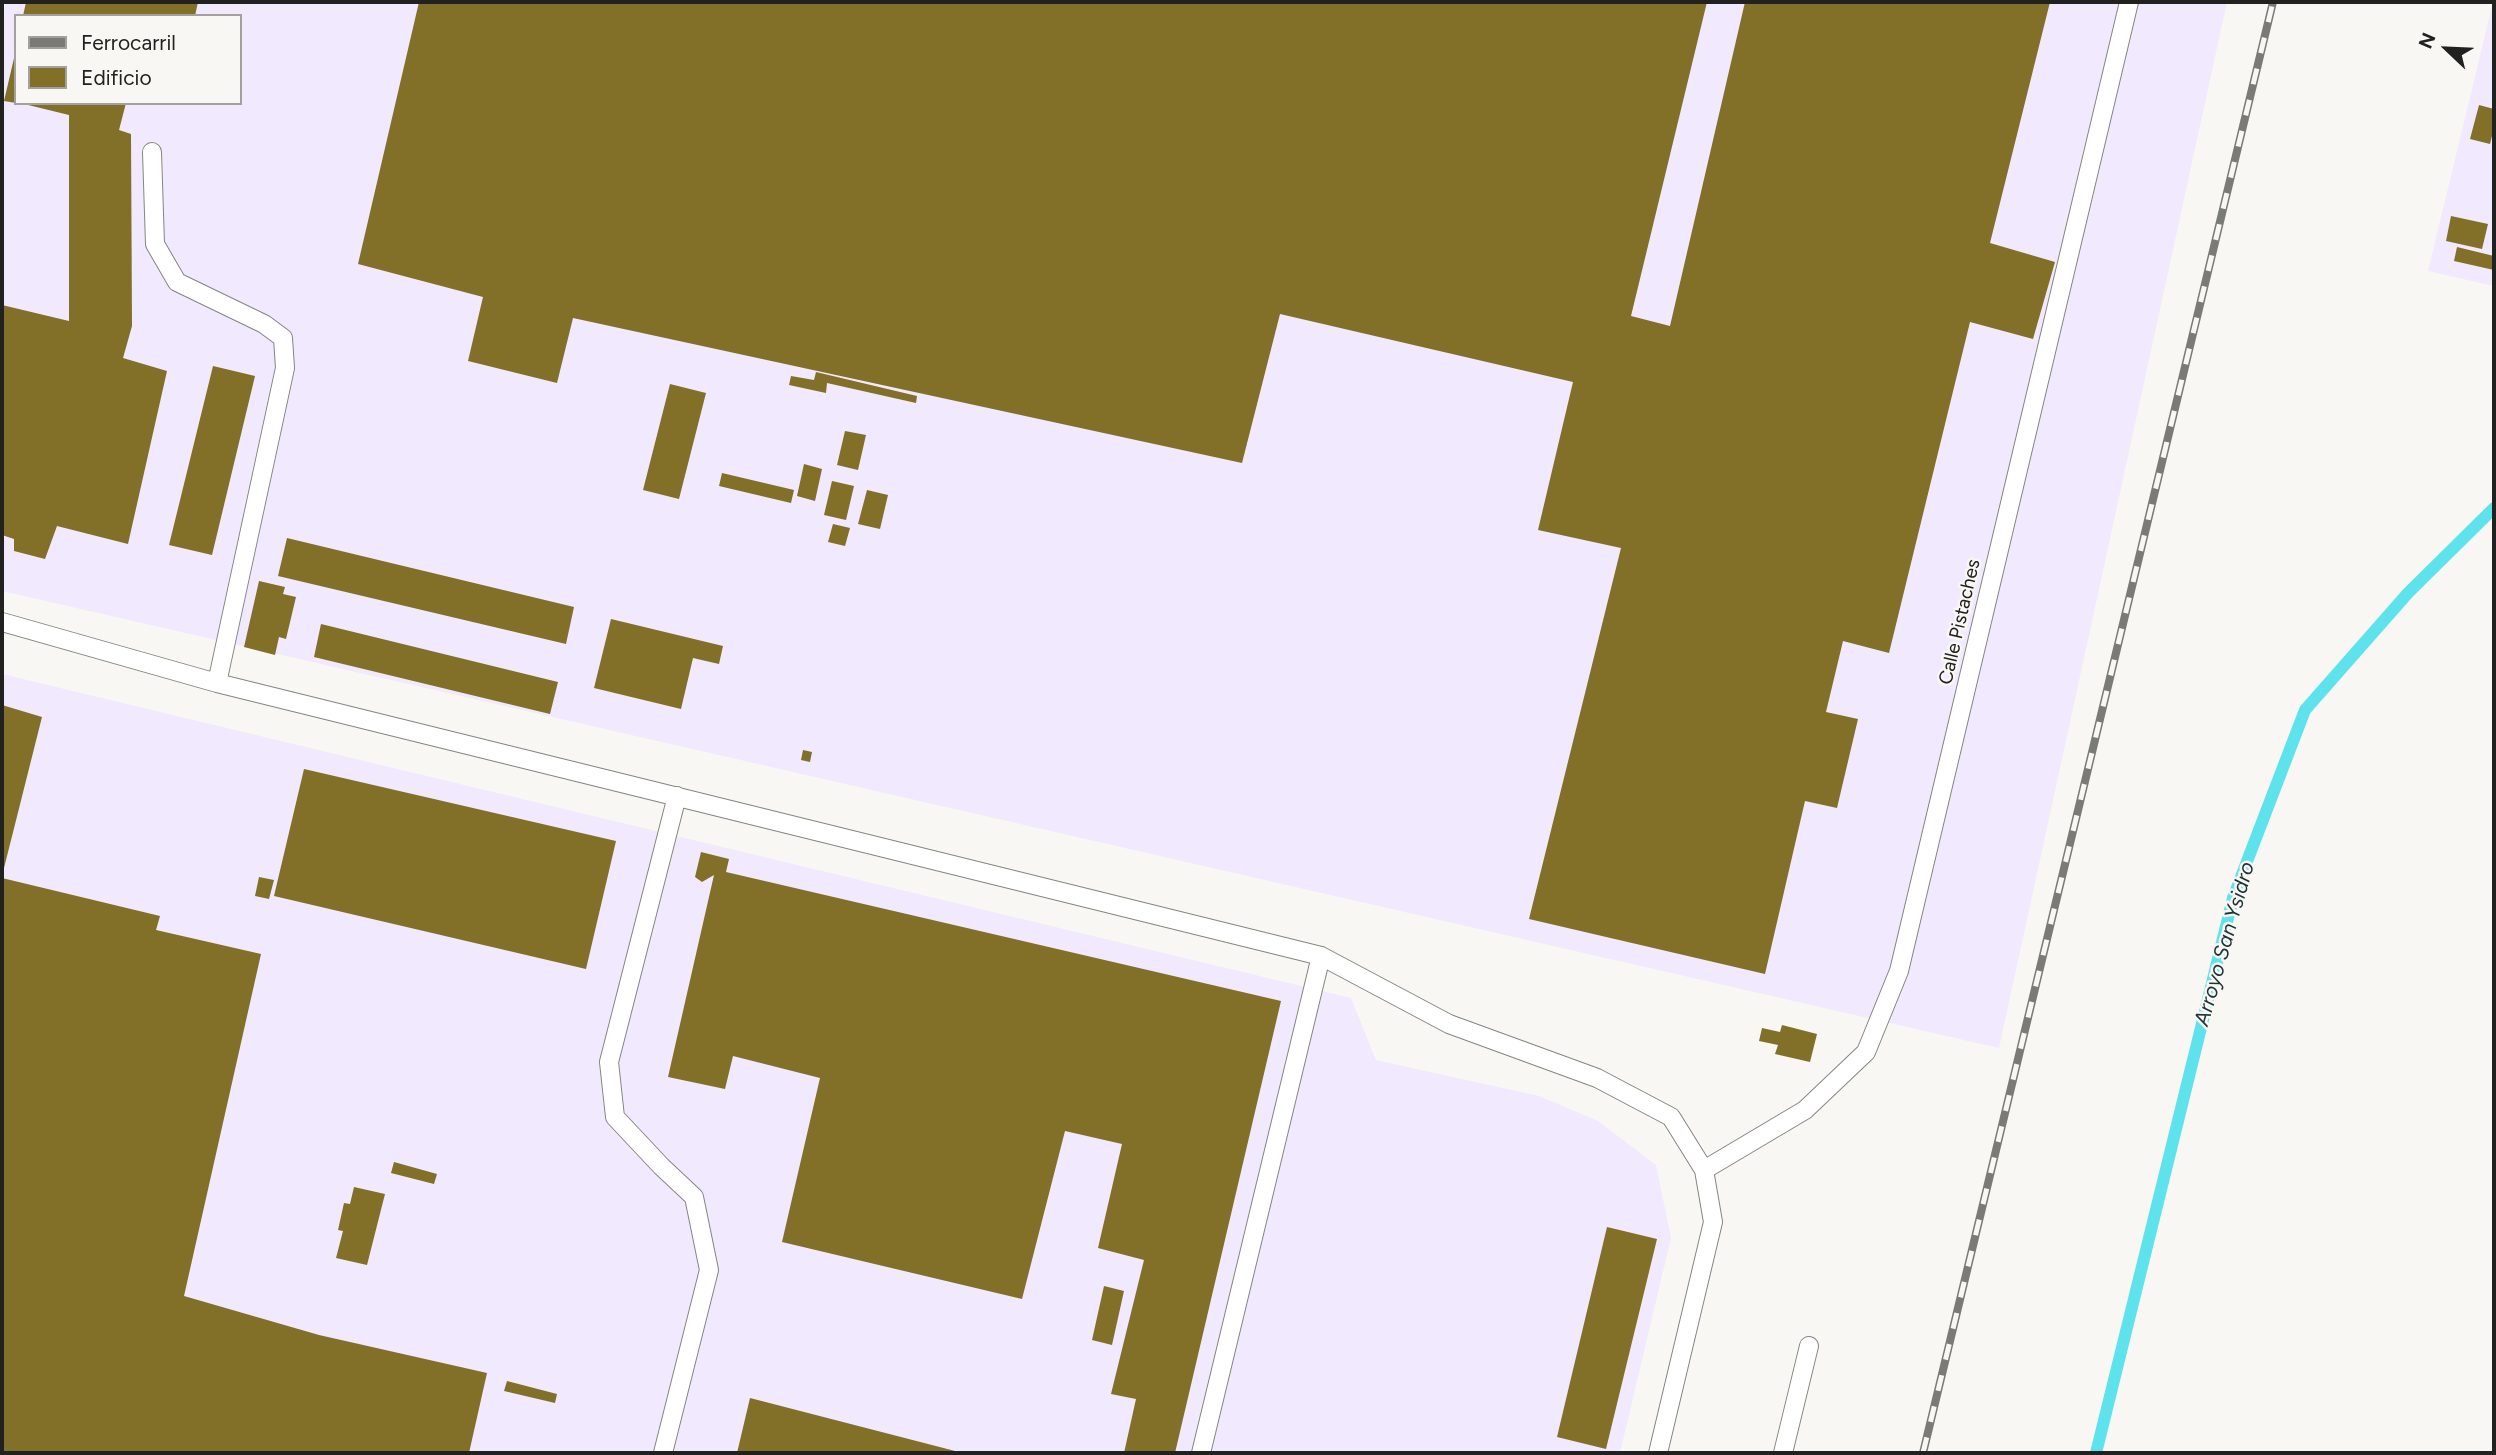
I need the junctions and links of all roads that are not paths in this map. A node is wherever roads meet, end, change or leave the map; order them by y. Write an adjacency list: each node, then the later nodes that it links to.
1 (2129, 2): 7 (lane, Calle Pistaches)
2 (152, 152): 4 (lane)
3 (2, 622): 4 (lane)
4 (217, 683): 5 (lane)
5 (677, 796): 6 (lane); 9 (lane)
6 (1321, 956): 7 (lane); 10 (lane)
7 (1704, 1170): 11 (lane)
8 (1809, 1346): 12 (lane)
9 (663, 1453)
10 (1201, 1453)
11 (1658, 1453)
12 (1783, 1453)

